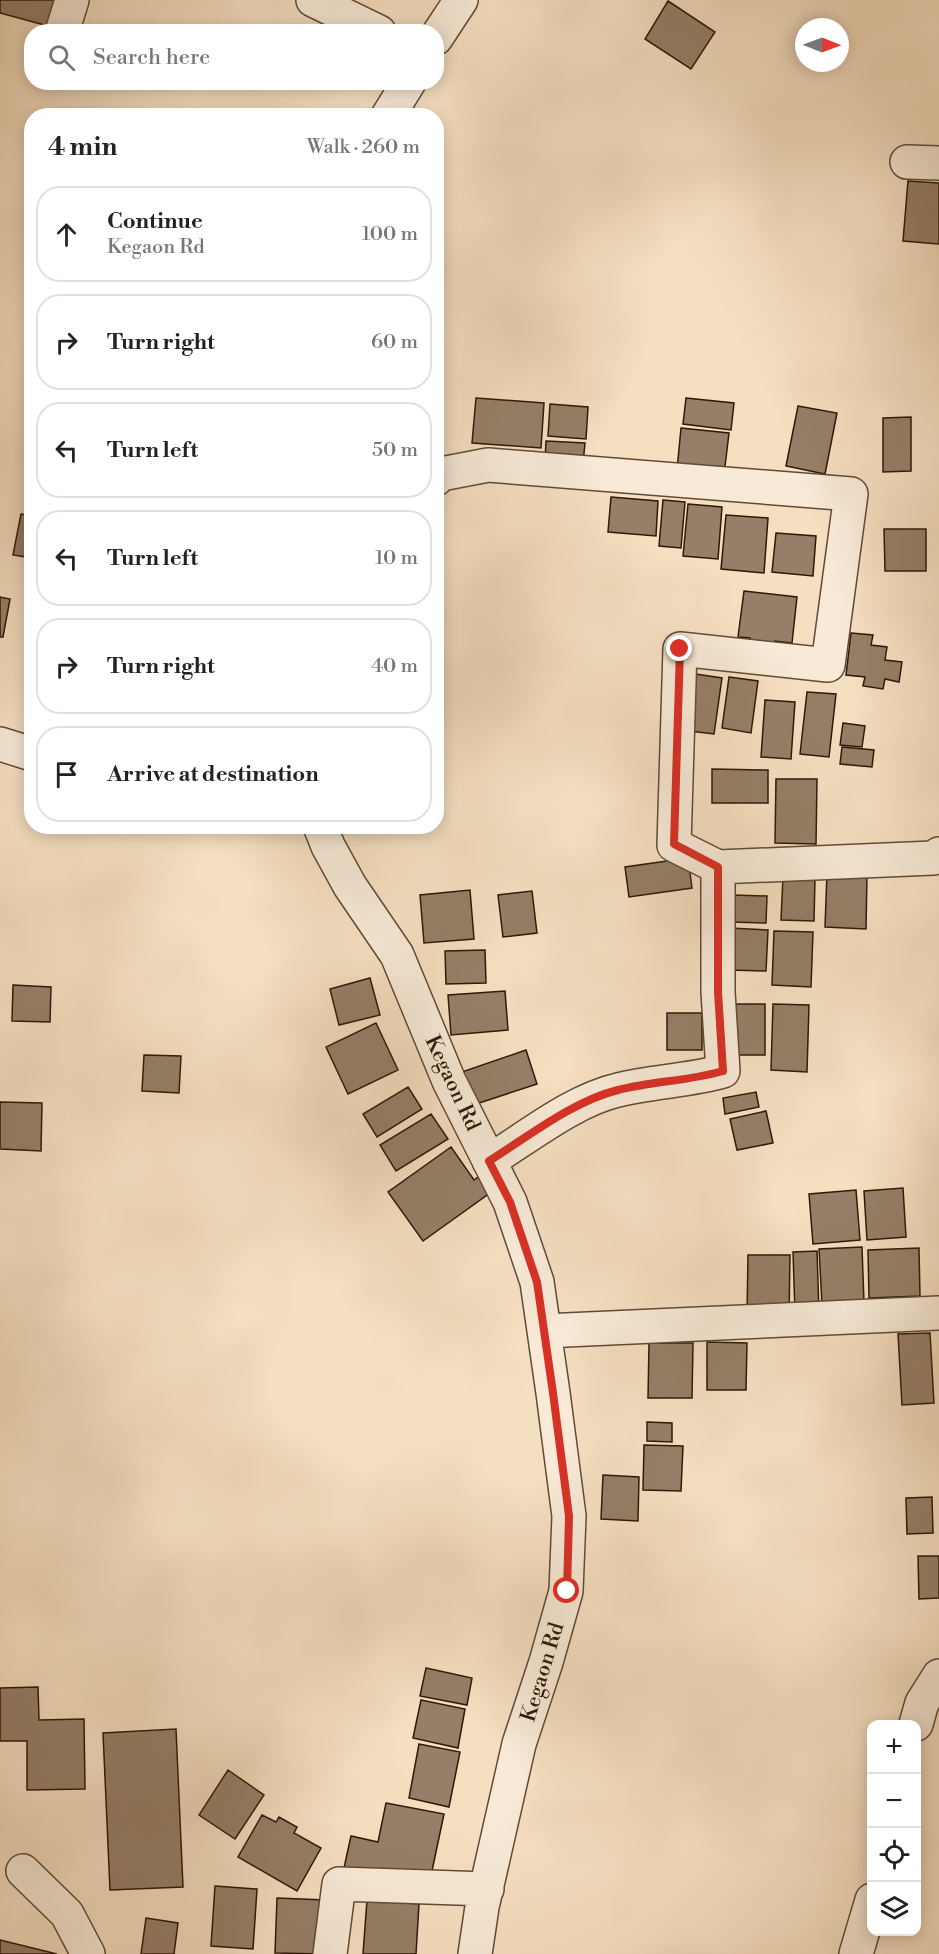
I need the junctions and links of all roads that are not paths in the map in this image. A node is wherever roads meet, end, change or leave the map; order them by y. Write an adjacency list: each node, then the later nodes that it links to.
1 (72, 0): 4 (street)
2 (313, 0): 5 (street)
3 (461, 0): 6 (street)
4 (64, 24)
5 (362, 24)
6 (444, 26)
7 (404, 90): 8 (street)
8 (393, 108)
9 (444, 473): 14 (street)
10 (0, 744): 11 (street)
11 (24, 752)
12 (323, 834): 15 (street, Kegaon Rd)
13 (939, 854): 14 (street)
14 (718, 867): 15 (street)
15 (489, 1161): 17 (street, Kegaon Rd)
16 (939, 1313): 17 (street)
17 (544, 1331): 21 (street, Kegaon Rd)
18 (939, 1676): 19 (street)
19 (917, 1720)
20 (23, 1870): 23 (street)
21 (487, 1889): 24 (street); 25 (street, Kegaon Rd)
22 (867, 1917): 26 (street)
23 (88, 1954)
24 (330, 1954)
25 (475, 1954)
26 (856, 1954)

